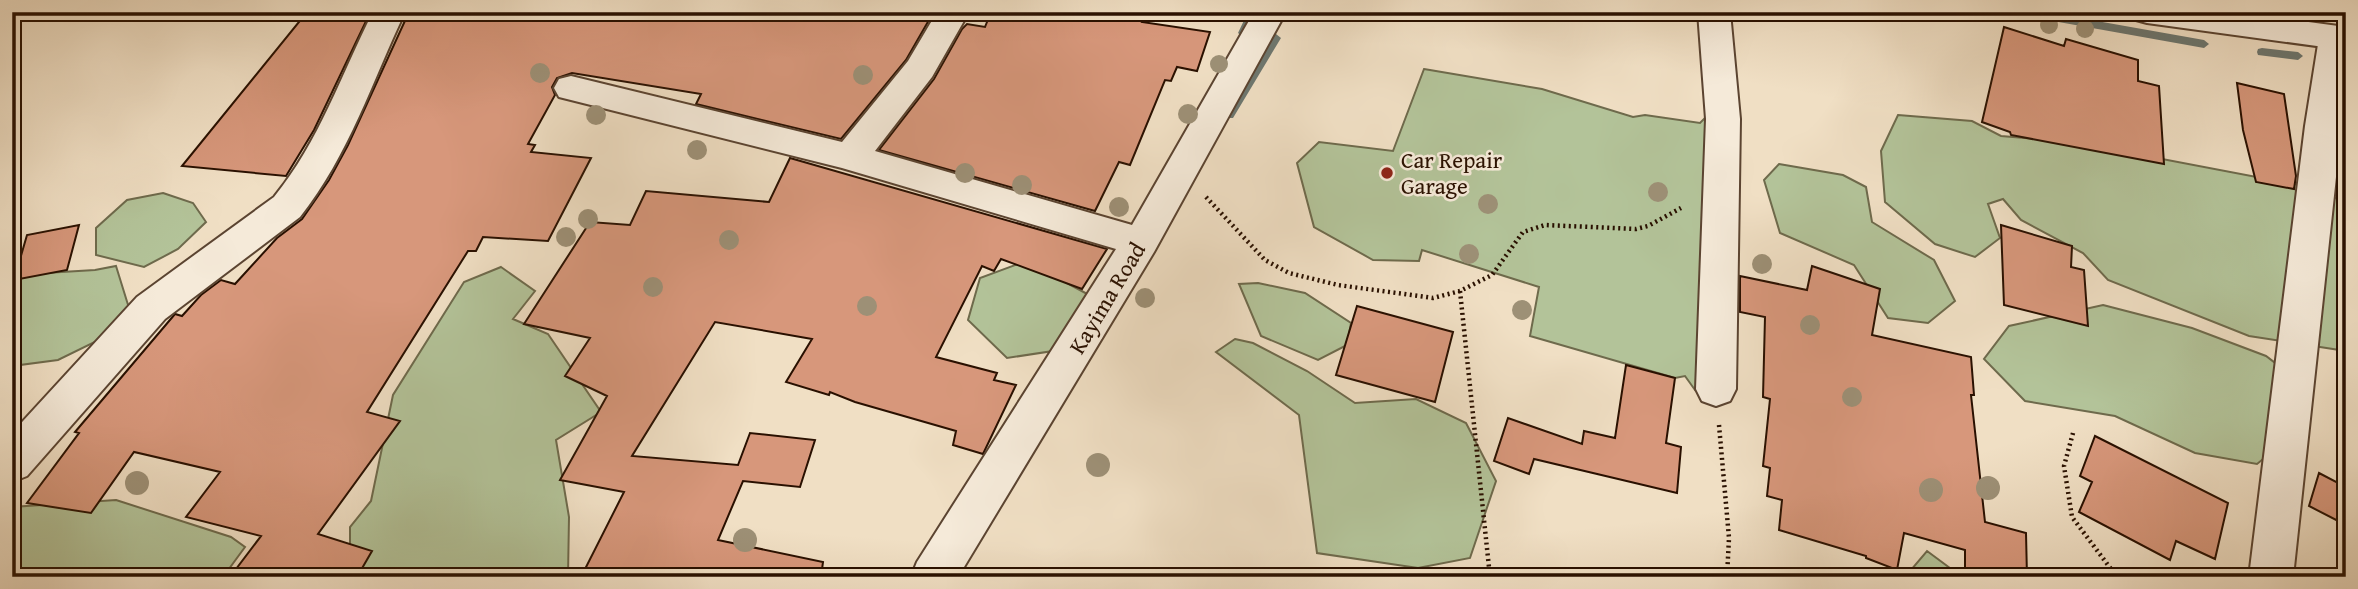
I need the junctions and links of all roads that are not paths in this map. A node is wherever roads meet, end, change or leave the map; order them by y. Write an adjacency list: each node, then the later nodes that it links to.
1 (389, 12): 11 (street)
2 (953, 12): 8 (street)
3 (1270, 12): 9 (street, Kayima Road)
4 (1714, 12): 10 (street)
5 (2147, 12): 6 (street)
6 (2341, 38): 13 (street)
7 (571, 88): 8 (street)
8 (850, 157): 9 (street)
9 (1141, 242): 12 (street, Kayima Road)
10 (1716, 389)
11 (12, 463)
12 (933, 577)
13 (2271, 577)

